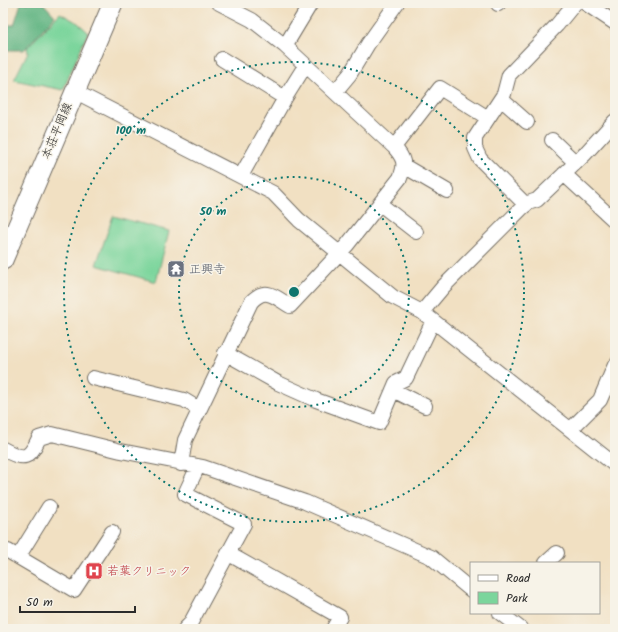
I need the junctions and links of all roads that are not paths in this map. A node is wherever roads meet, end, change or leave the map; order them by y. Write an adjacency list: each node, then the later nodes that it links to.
1 (113, 3): 11 (main road, 本荘平岡線)
2 (219, 3): 8 (street)
3 (311, 3): 8 (street)
4 (397, 3): 12 (street)
5 (575, 3): 14 (street)
6 (585, 3): 7 (street)
7 (615, 23)
8 (285, 46): 10 (street)
9 (222, 59): 13 (street)
10 (305, 66): 12 (street); 13 (street)
11 (74, 91): 23 (street); 30 (main road, 本荘平岡線)
12 (335, 92): 19 (street)
13 (285, 98): 23 (street)
14 (501, 99): 15 (street); 17 (street)
15 (488, 118): 19 (street); 26 (street)
16 (615, 121): 20 (street)
17 (527, 122)
18 (552, 140): 20 (street)
19 (394, 147): 21 (street)
20 (576, 163): 22 (street)
21 (404, 166): 24 (street); 25 (street)
22 (564, 174): 26 (street); 27 (street)
23 (241, 176): 29 (street)
24 (447, 191)
25 (380, 204): 28 (street); 29 (street)
26 (526, 205): 31 (street)
27 (615, 221)
28 (416, 232)
29 (339, 253): 31 (street); 33 (street)
30 (3, 260)
31 (422, 312): 32 (street)
32 (433, 321): 36 (street); 39 (street)
33 (225, 353): 36 (street); 38 (street)
34 (615, 365): 39 (street)
35 (93, 378): 38 (street)
36 (393, 390): 37 (street)
37 (424, 406)
38 (199, 409): 41 (street)
39 (571, 429): 42 (street)
40 (3, 449): 41 (street)
41 (181, 464): 43 (street)
42 (615, 465)
43 (198, 466): 48 (street); 51 (street)
44 (49, 507): 49 (street)
45 (112, 532): 49 (street)
46 (3, 550): 49 (street)
47 (556, 553): 50 (street)
48 (229, 554): 53 (street); 54 (street)
49 (18, 557)
50 (547, 562)
51 (470, 589)
52 (501, 614): 55 (street)
53 (191, 627)
54 (333, 629)
55 (521, 629)

